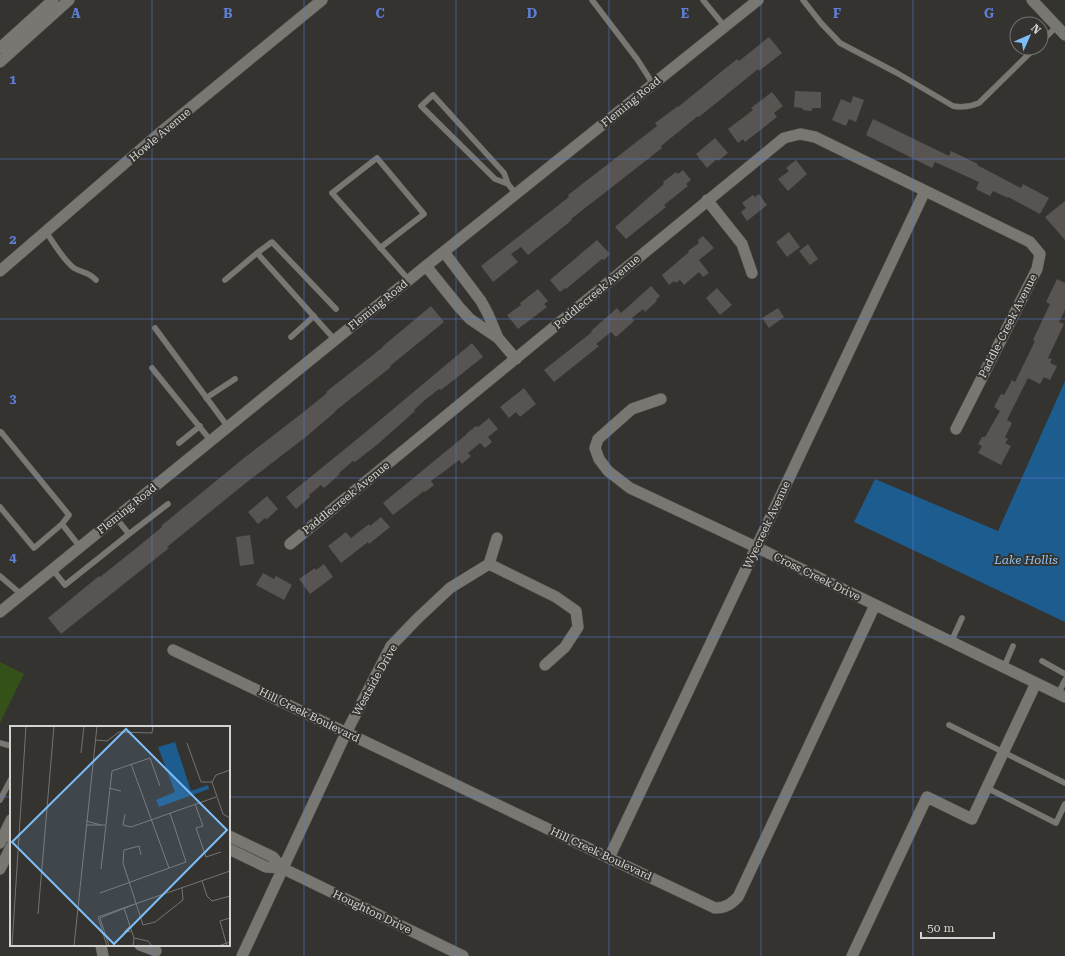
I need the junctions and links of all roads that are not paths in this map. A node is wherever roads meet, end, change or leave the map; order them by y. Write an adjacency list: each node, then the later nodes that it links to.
1 (53, 0): 12 (street)
2 (69, 0): 14 (street)
3 (322, 0): 20 (street, Howle Avenue)
4 (592, 0): 15 (lane)
5 (703, 0): 9 (lane)
6 (758, 0): 9 (street, Fleming Road)
7 (804, 0): 13 (lane)
8 (1032, 0): 10 (street)
9 (725, 27): 15 (street, Fleming Road)
10 (1061, 31): 11 (lane)
11 (1049, 38)
12 (0, 48)
13 (1027, 56)
14 (0, 62)
15 (653, 84): 18 (street, Fleming Road)
16 (508, 184): 16 (lane); 18 (lane)
17 (925, 191): 19 (street, Paddlecreek Avenue); 43 (street, Paddle-Creek Avenue); 55 (street, Wyecreek Avenue)
18 (516, 194): 22 (street, Fleming Road)
19 (707, 200): 26 (street); 36 (street, Paddlecreek Avenue)
20 (46, 232): 25 (street, Howle Avenue); 27 (lane)
21 (380, 248): 21 (lane); 29 (lane)
22 (444, 252): 24 (street, Fleming Road); 34 (street)
23 (257, 253): 28 (lane); 30 (lane); 31 (lane)
24 (426, 266): 29 (street, Fleming Road); 34 (street)
25 (0, 271)
26 (752, 273)
27 (96, 280)
28 (225, 280)
29 (409, 280): 35 (street, Fleming Road)
30 (336, 309)
31 (314, 316): 33 (lane); 35 (lane)
32 (155, 328): 39 (lane)
33 (291, 337)
34 (498, 338): 36 (street)
35 (335, 340): 42 (street, Fleming Road)
36 (516, 359): 53 (street, Paddlecreek Avenue)
37 (152, 368): 41 (lane)
38 (235, 379): 39 (lane)
39 (206, 398): 42 (lane)
40 (661, 399): 55 (street, Cross Creek Drive)
41 (200, 426): 45 (lane); 46 (lane)
42 (228, 427): 45 (street, Fleming Road)
43 (956, 429)
44 (0, 433): 50 (lane)
45 (211, 440): 49 (street, Fleming Road)
46 (179, 443)
47 (168, 504): 51 (lane)
48 (0, 507): 50 (lane)
49 (116, 518): 51 (lane); 54 (street, Fleming Road)
50 (62, 524): 54 (lane)
51 (129, 534): 57 (lane)
52 (497, 538): 56 (street)
53 (290, 544)
54 (80, 547): 57 (street, Fleming Road)
55 (756, 548): 60 (street, Cross Creek Drive); 88 (street, Wyecreek Avenue)
56 (489, 564): 67 (street); 74 (street, Westside Drive)
57 (53, 570): 59 (street, Fleming Road)
58 (0, 576): 59 (lane)
59 (22, 595): 61 (street, Fleming Road)
60 (875, 605): 63 (street, Cross Creek Drive); 88 (street, Hill Creek Boulevard)
61 (0, 612)
62 (962, 618): 63 (lane)
63 (951, 642): 68 (street, Cross Creek Drive)
64 (1013, 646): 68 (lane)
65 (173, 650): 74 (street, Hill Creek Boulevard)
66 (1042, 661): 69 (lane)
67 (545, 665)
68 (1004, 667): 71 (street, Cross Creek Drive)
69 (1065, 674)
70 (1065, 680): 72 (lane)
71 (1036, 683): 72 (street, Cross Creek Drive); 77 (street)
72 (1061, 695)
73 (949, 724): 77 (lane)
74 (346, 732): 88 (street, Hill Creek Boulevard); 89 (street, Westside Drive)
75 (0, 742): 76 (lane)
76 (10, 746)
77 (1004, 751): 79 (lane); 80 (street)
78 (10, 781): 81 (lane)
79 (1065, 783)
80 (987, 788): 82 (lane); 97 (street)
81 (0, 800)
82 (1065, 804)
83 (10, 823): 85 (street)
84 (230, 836): 89 (street, Houghton Drive)
85 (5, 840)
86 (10, 849): 90 (street)
87 (230, 849): 89 (street, Houghton Drive)
88 (609, 858)
89 (282, 868): 95 (street, Westside Drive); 96 (street, Houghton Drive)
90 (0, 869)
91 (101, 946): 94 (street)
92 (143, 946): 93 (street)
93 (156, 951)
94 (103, 956)
95 (242, 956)
96 (463, 956)
97 (852, 956)

